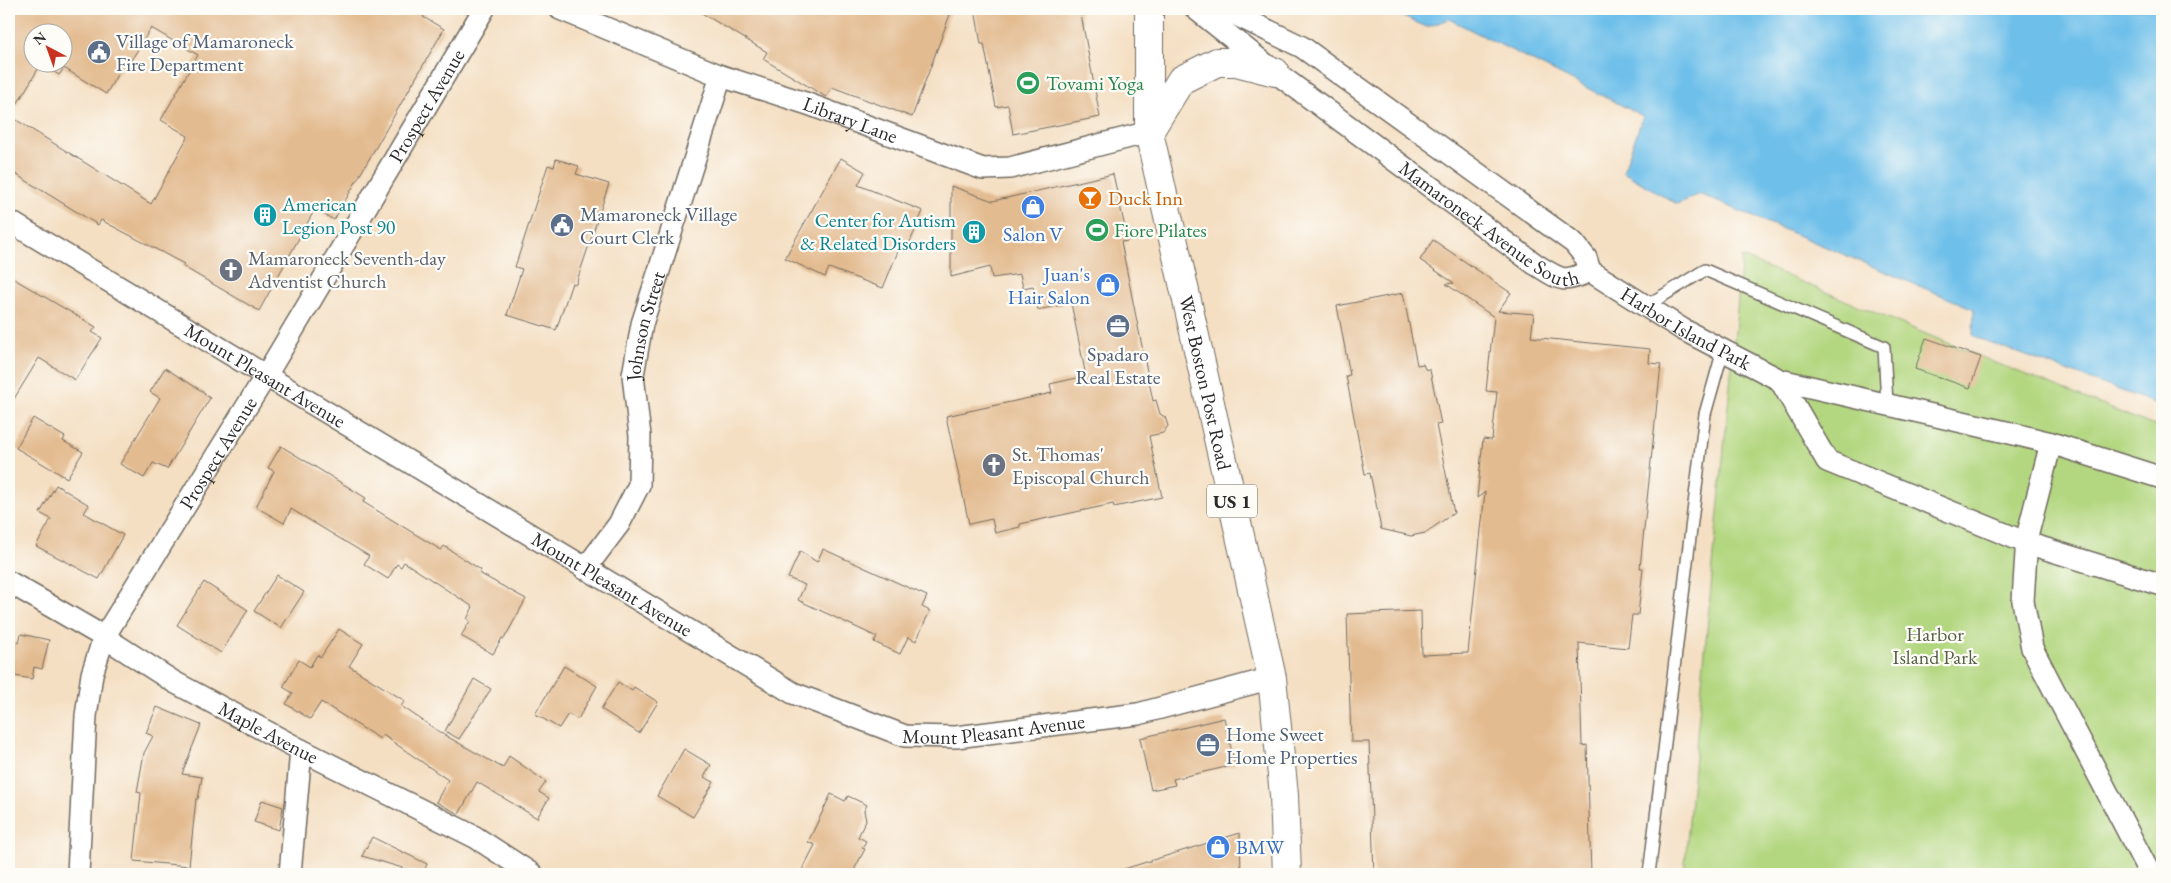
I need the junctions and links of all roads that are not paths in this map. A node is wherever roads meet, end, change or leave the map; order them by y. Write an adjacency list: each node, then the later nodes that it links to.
1 (484, 9): 13 (street, Prospect Avenue)
2 (560, 9): 7 (street, Library Lane)
3 (1149, 9): 8 (main road, West Boston Post Road / US 1)
4 (1196, 9): 6 (street, Mamaroneck Avenue South)
5 (1224, 9): 10 (street, Mamaroneck Avenue South)
6 (1275, 72): 8 (main road); 10 (street, Mamaroneck Avenue South)
7 (720, 76): 8 (street, Library Lane); 19 (street, Johnson Street)
8 (1149, 132): 23 (main road, West Boston Post Road / US 1)
9 (9, 220): 13 (street, Mount Pleasant Avenue)
10 (1590, 271): 11 (street, Harbor Island Park)
11 (1646, 306): 12 (street, Harbor Island Park); 15 (lane)
12 (1723, 350): 14 (street, Harbor Island Park); 29 (lane)
13 (265, 377): 19 (street, Mount Pleasant Avenue); 22 (street, Prospect Avenue)
14 (1780, 380): 15 (street, Harbor Island Park); 18 (street)
15 (1888, 404): 16 (street, Harbor Island Park)
16 (2051, 443): 17 (street, Harbor Island Park); 18 (street)
17 (2162, 478)
18 (2027, 543): 21 (street); 30 (street)
19 (585, 569): 23 (street, Mount Pleasant Avenue)
20 (9, 582): 22 (street, Maple Avenue)
21 (2162, 585)
22 (104, 637): 24 (street, Maple Avenue); 25 (street, Prospect Avenue)
23 (1272, 678): 28 (main road, West Boston Post Road / US 1)
24 (301, 750): 26 (street); 27 (street, Maple Avenue)
25 (78, 874)
26 (290, 874)
27 (532, 874)
28 (1287, 874)
29 (1649, 874)
30 (2150, 874)

